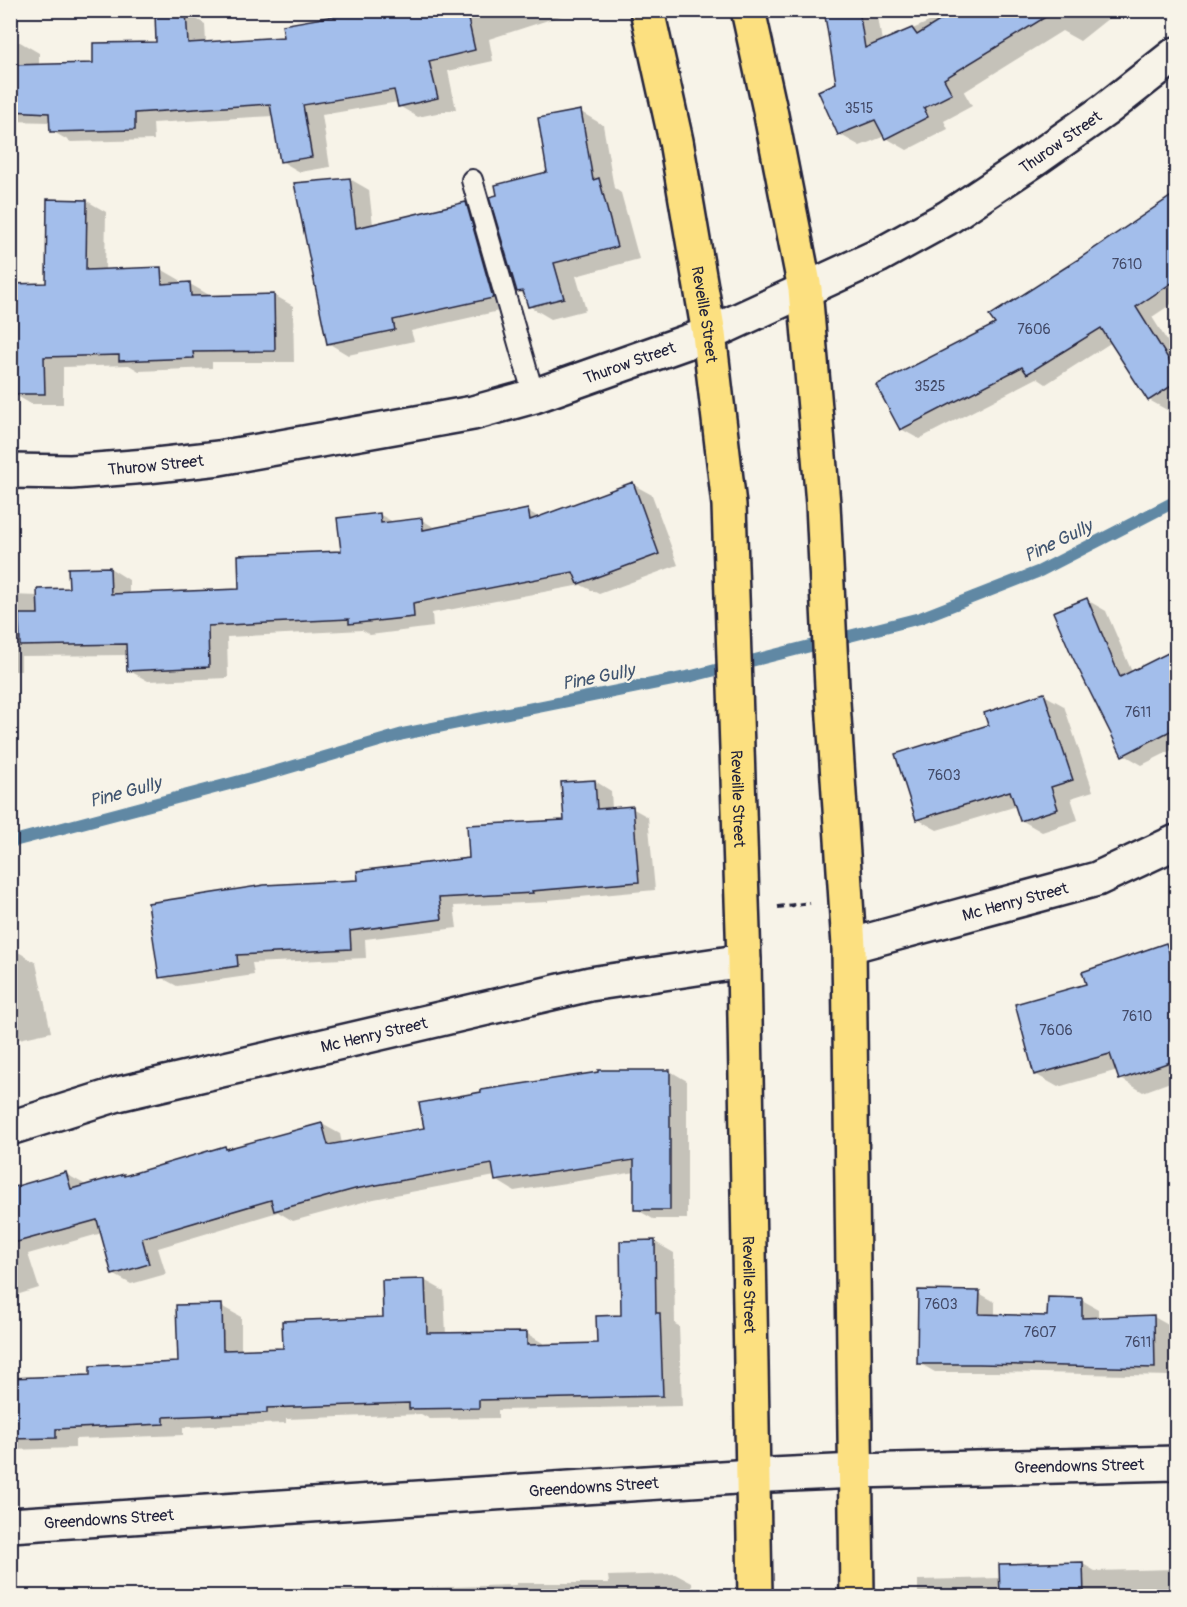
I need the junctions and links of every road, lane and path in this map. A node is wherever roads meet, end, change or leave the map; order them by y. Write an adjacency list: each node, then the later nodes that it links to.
1 (647, 10): 6 (main road, Reveille Street)
2 (748, 10): 5 (main road)
3 (1176, 54): 5 (street, Thurow Street)
4 (472, 180): 7 (lane)
5 (805, 289): 6 (street, Thurow Street); 10 (main road)
6 (709, 334): 7 (street, Thurow Street); 11 (main road, Reveille Street)
7 (534, 396): 8 (street, Thurow Street)
8 (10, 471)
9 (1176, 842): 12 (street, Mc Henry Street)
10 (846, 899): 11 (path); 12 (main road)
11 (742, 912): 13 (main road, Reveille Street)
12 (849, 946): 16 (main road)
13 (744, 961): 14 (street, Mc Henry Street); 17 (main road, Reveille Street)
14 (10, 1128)
15 (1176, 1463): 16 (street, Greendowns Street)
16 (856, 1471): 17 (street, Greendowns Street); 20 (main road)
17 (752, 1476): 18 (street, Greendowns Street); 19 (main road, Reveille Street)
18 (10, 1525)
19 (754, 1596)
20 (857, 1596)

